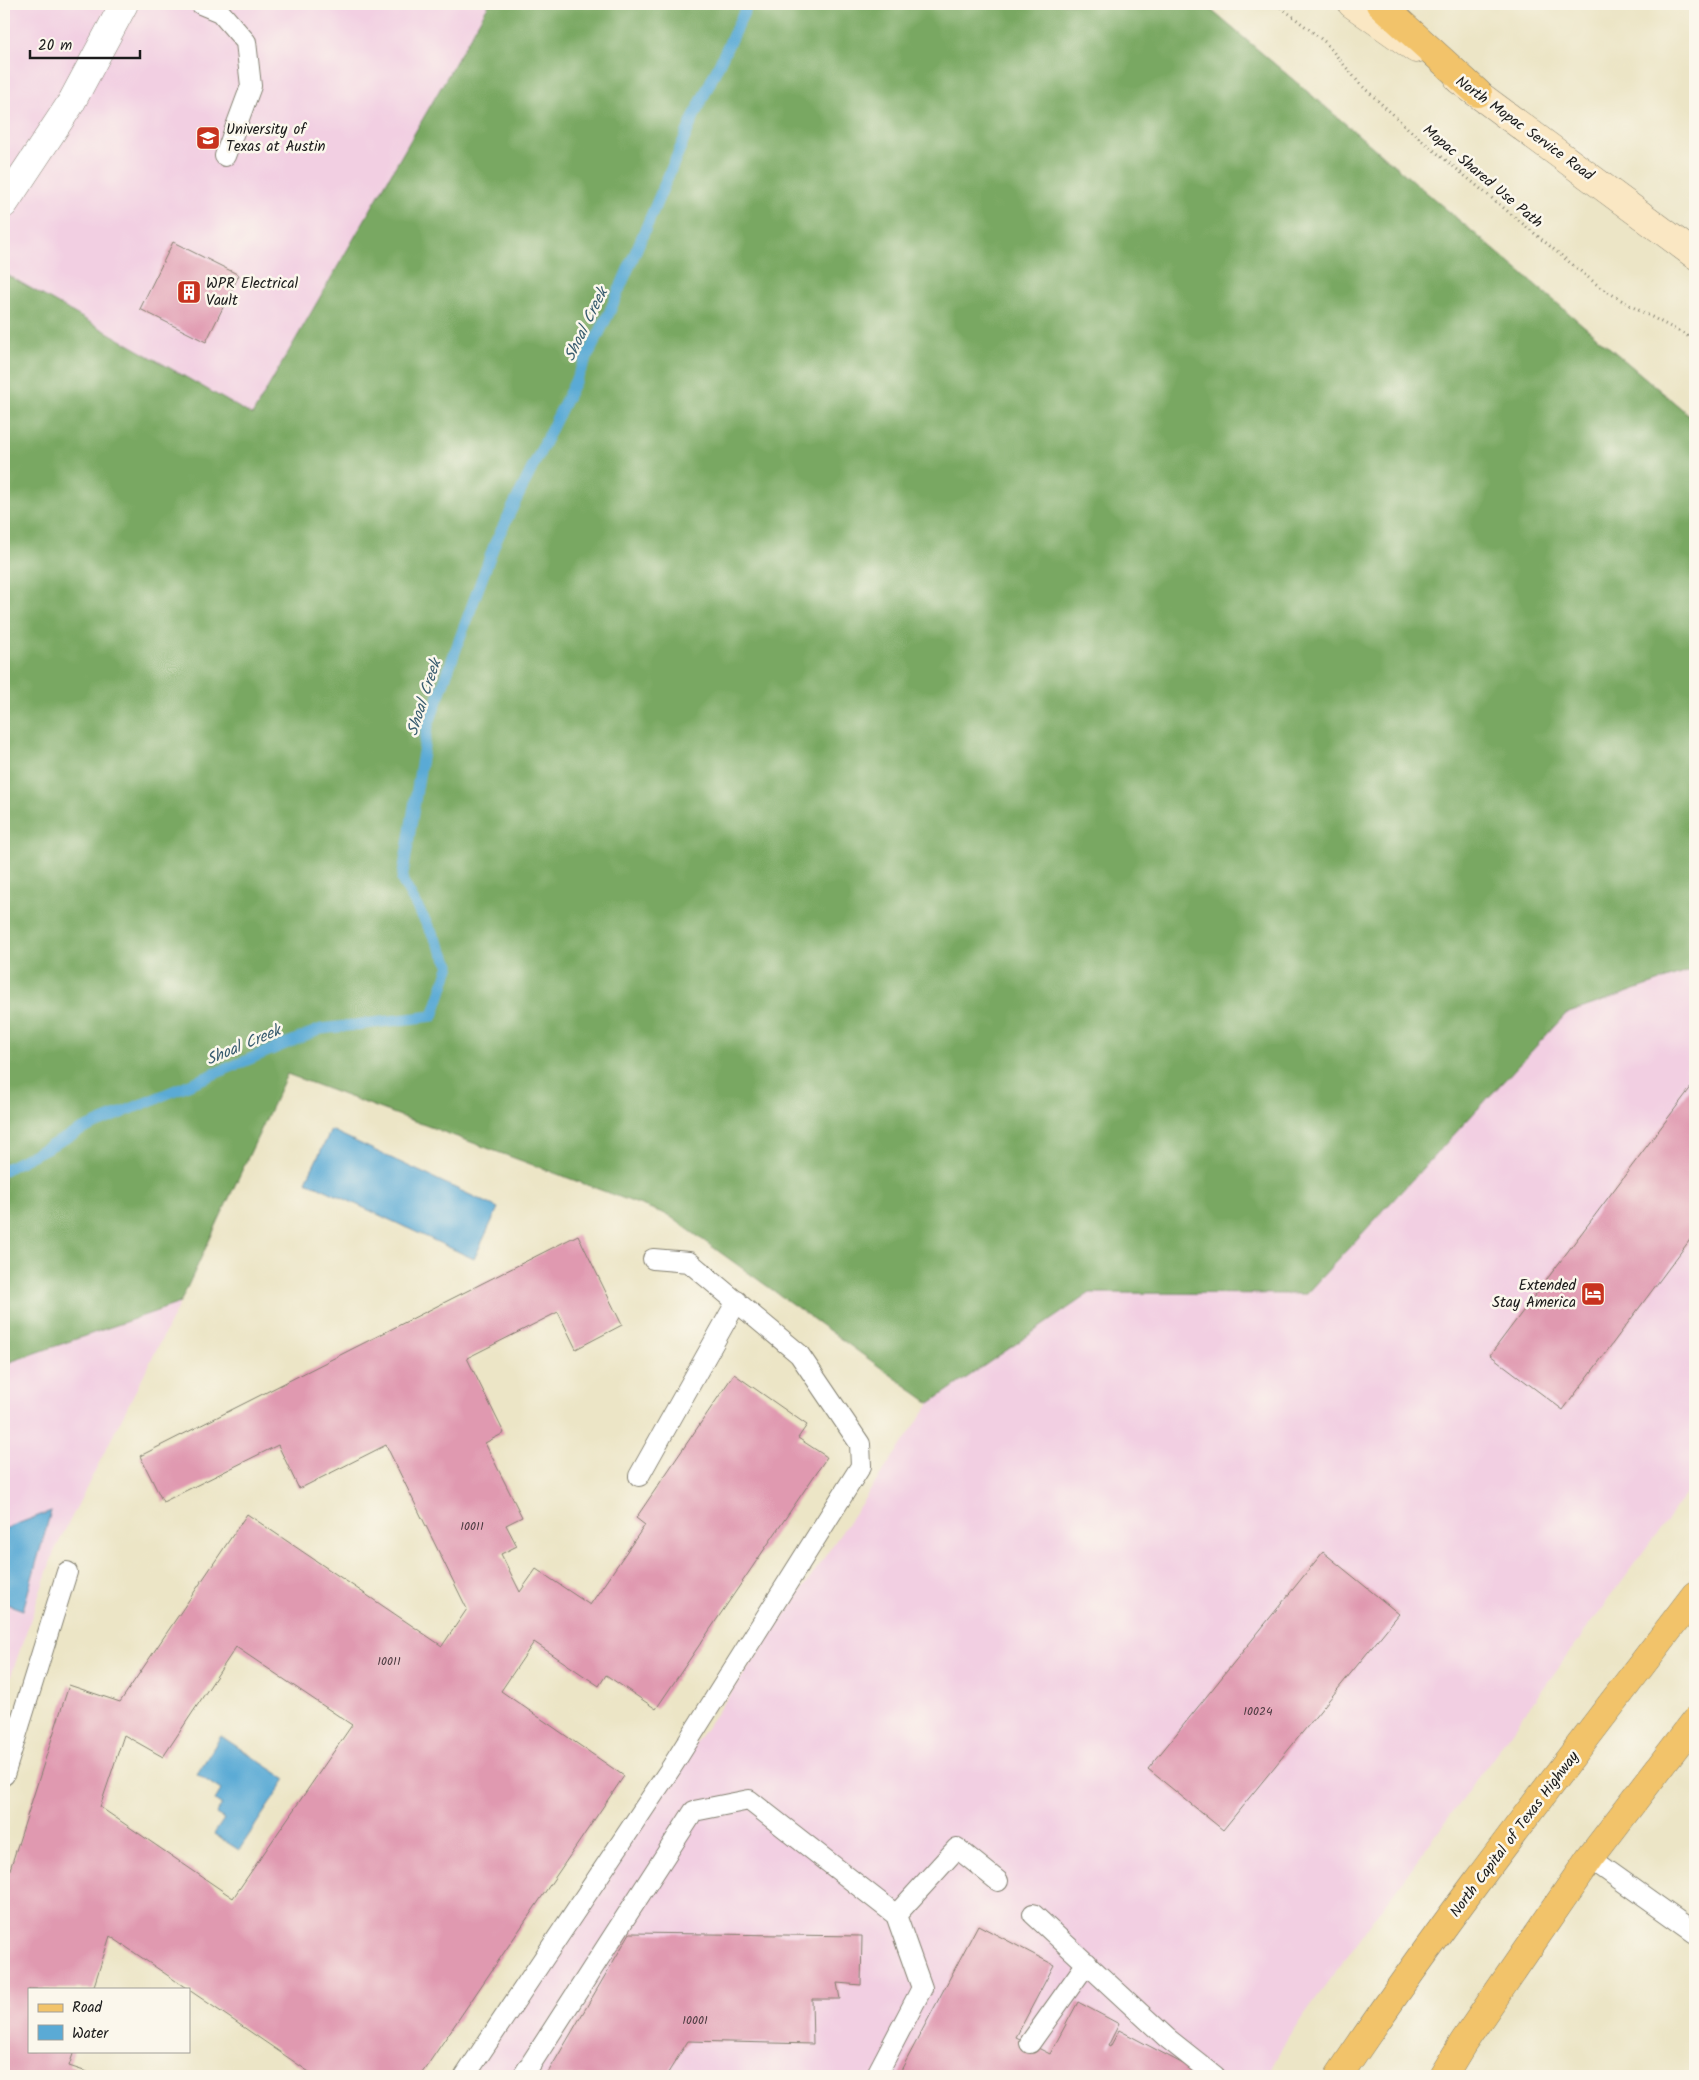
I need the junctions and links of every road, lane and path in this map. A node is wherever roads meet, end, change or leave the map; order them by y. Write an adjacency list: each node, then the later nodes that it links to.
1 (124, 4): 8 (street)
2 (201, 4): 7 (lane)
3 (1277, 4): 10 (path, Mopac Shared Use Path)
4 (1352, 4): 6 (main road, North Mopac Service Road)
5 (1380, 4): 6 (main road)
6 (1478, 93): 9 (main road, North Mopac Service Road)
7 (225, 156)
8 (4, 204)
9 (1695, 255)
10 (1695, 340)
11 (653, 1259): 12 (lane)
12 (737, 1302): 13 (lane); 25 (lane)
13 (639, 1476)
14 (67, 1572): 17 (lane)
15 (1695, 1595): 29 (main road, North Capital of Texas Highway)
16 (1695, 1721): 18 (main road)
17 (4, 1775)
18 (1590, 1858): 22 (lane); 30 (main road)
19 (998, 1881): 21 (lane)
20 (1033, 1914): 23 (lane)
21 (896, 1915): 26 (lane); 27 (lane)
22 (1695, 1933)
23 (1087, 1963): 24 (lane); 28 (lane)
24 (1030, 2043)
25 (464, 2076)
26 (523, 2076)
27 (876, 2076)
28 (1215, 2076)
29 (1339, 2076)
30 (1443, 2076)

